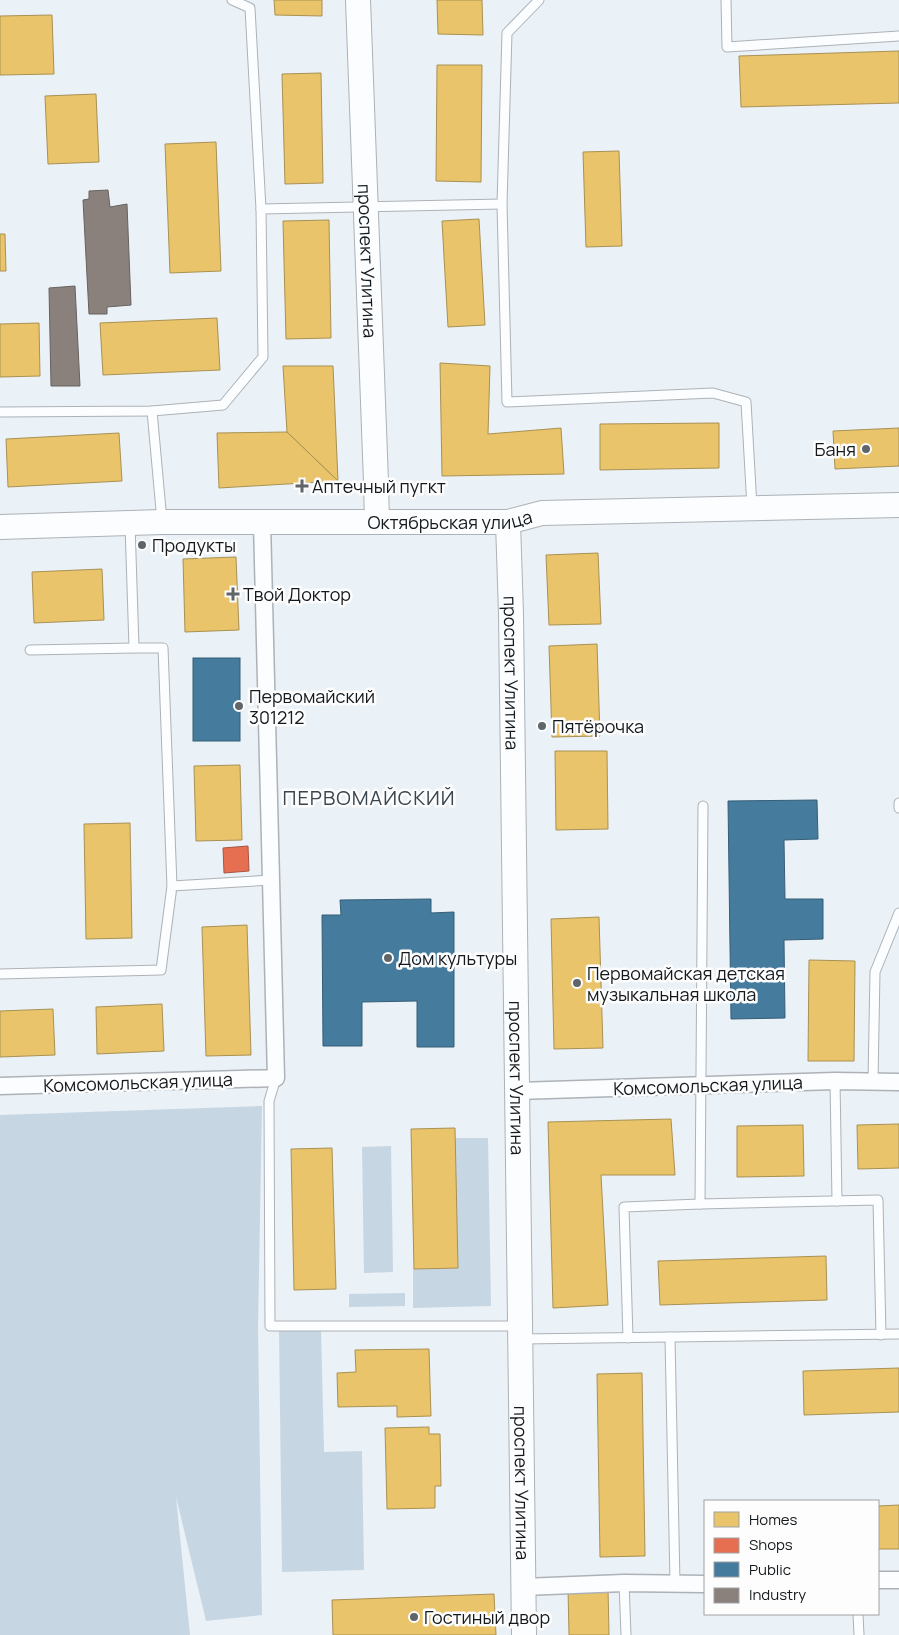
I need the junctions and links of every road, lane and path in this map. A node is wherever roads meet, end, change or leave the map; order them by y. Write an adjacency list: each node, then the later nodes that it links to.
1 (232, 0): 8 (lane)
2 (358, 0): 7 (street, проспект Улитина)
3 (539, 0): 6 (lane)
4 (726, 0): 5 (lane)
5 (899, 36)
6 (502, 204): 7 (lane); 12 (lane)
7 (366, 206): 8 (lane); 15 (street, проспект Улитина)
8 (261, 209): 9 (lane)
9 (152, 410): 10 (lane); 13 (lane)
10 (0, 412)
11 (899, 505): 12 (street, Октябрьская улица)
12 (752, 508): 16 (street, Октябрьская улица)
13 (162, 522): 14 (street, Октябрьская улица); 17 (street, Октябрьская улица)
14 (262, 522): 15 (street, Октябрьская улица); 24 (street)
15 (377, 522): 16 (street, Октябрьская улица)
16 (508, 522): 34 (street, проспект Улитина)
17 (130, 524): 18 (street, Октябрьская улица); 19 (lane)
18 (0, 527)
19 (134, 648): 20 (lane); 25 (lane)
20 (30, 650)
21 (899, 803): 23 (lane)
22 (703, 806): 32 (lane)
23 (899, 808)
24 (271, 880): 25 (lane); 28 (street)
25 (172, 886): 27 (lane)
26 (899, 913): 30 (lane)
27 (0, 974)
28 (276, 1078): 33 (street, Комсомольская улица); 37 (lane)
29 (835, 1081): 30 (street, Комсомольская улица); 32 (street, Комсомольская улица); 35 (lane)
30 (873, 1082): 31 (street, Комсомольская улица)
31 (899, 1082)
32 (702, 1084): 34 (street, Комсомольская улица); 36 (lane)
33 (0, 1086)
34 (517, 1091): 37 (street, проспект Улитина)
35 (837, 1201): 36 (lane); 39 (lane)
36 (700, 1204): 41 (lane)
37 (520, 1332): 41 (lane); 47 (street, проспект Улитина)
38 (899, 1334): 39 (lane)
39 (881, 1335): 40 (lane)
40 (670, 1337): 41 (lane); 45 (lane)
41 (628, 1338)
42 (879, 1580): 43 (street)
43 (899, 1580)
44 (624, 1583): 45 (street); 47 (street); 50 (lane)
45 (675, 1584): 46 (street)
46 (704, 1584)
47 (523, 1586): 49 (street, проспект Улитина)
48 (858, 1615): 51 (lane)
49 (524, 1635)
50 (626, 1635)
51 (859, 1635)

